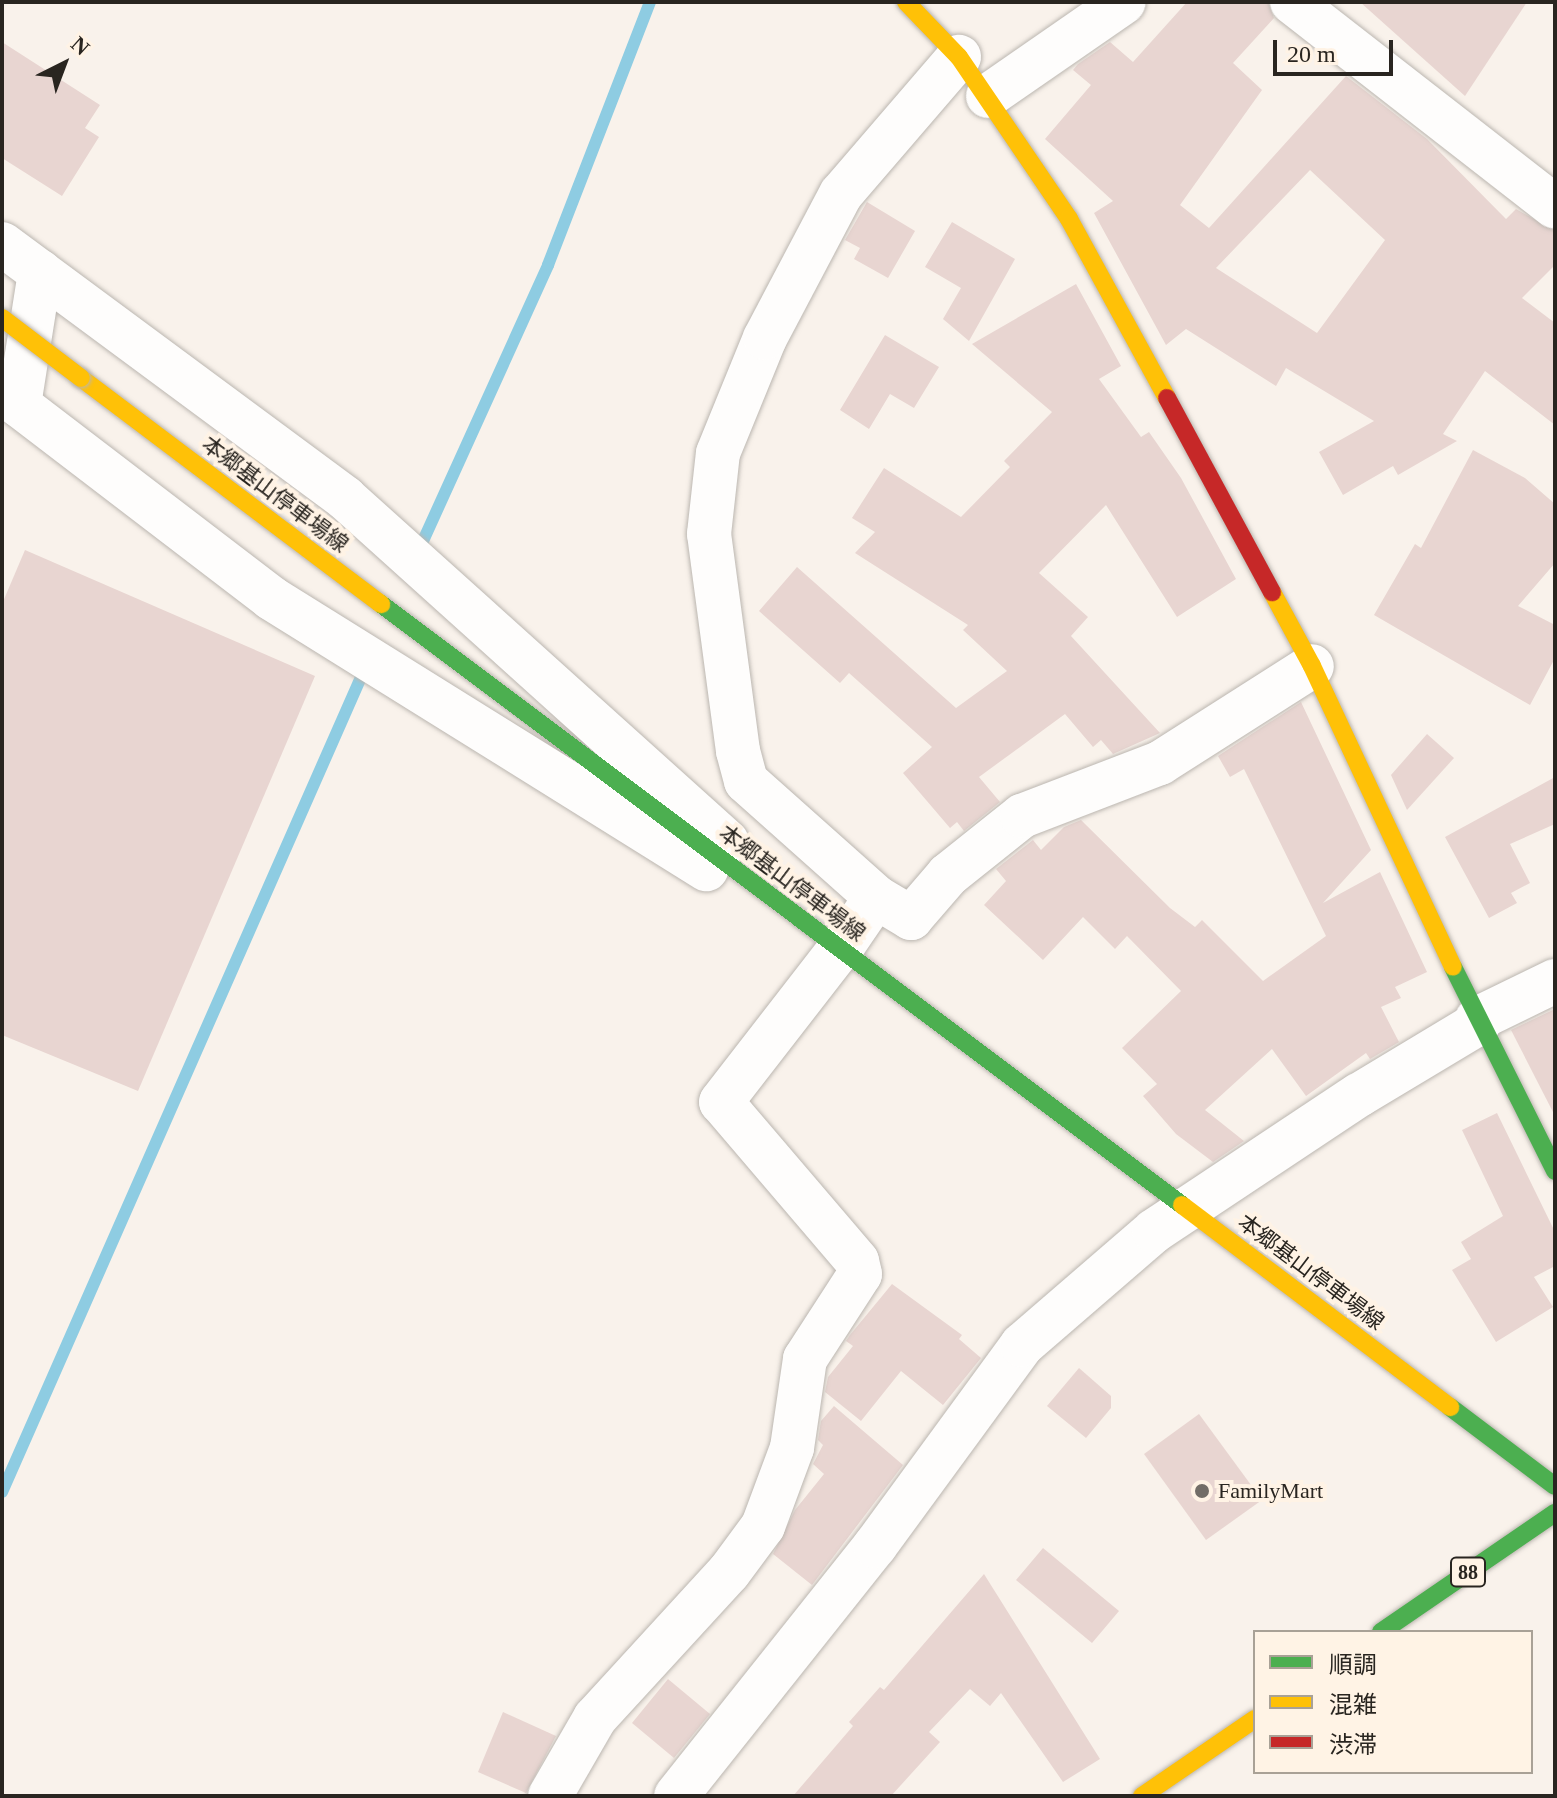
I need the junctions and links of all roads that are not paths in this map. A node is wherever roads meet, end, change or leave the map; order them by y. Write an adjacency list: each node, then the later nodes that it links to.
1 (906, 2): 4 (main road)
2 (1124, 2): 5 (street)
3 (1292, 2): 6 (street)
4 (959, 57): 5 (main road); 12 (street)
5 (988, 96): 11 (main road)
6 (1555, 207)
7 (2, 244): 8 (street)
8 (40, 272): 10 (street); 13 (street)
9 (2, 318): 13 (main road, 本郷基山停車場線, bridge)
10 (11, 398): 13 (street)
11 (1312, 666): 12 (street); 15 (main road)
12 (876, 897): 13 (street)
13 (848, 955): 17 (main road, 本郷基山停車場線); 22 (street)
14 (1555, 981): 15 (street)
15 (1478, 1021): 16 (main road); 17 (street)
16 (1555, 1171)
17 (1187, 1209): 18 (main road, 本郷基山停車場線); 23 (street)
18 (1555, 1486)
19 (1555, 1513): 20 (main road, 88)
20 (1384, 1630)
21 (1253, 1720): 24 (main road)
22 (550, 1796)
23 (676, 1796)
24 (1142, 1796)

